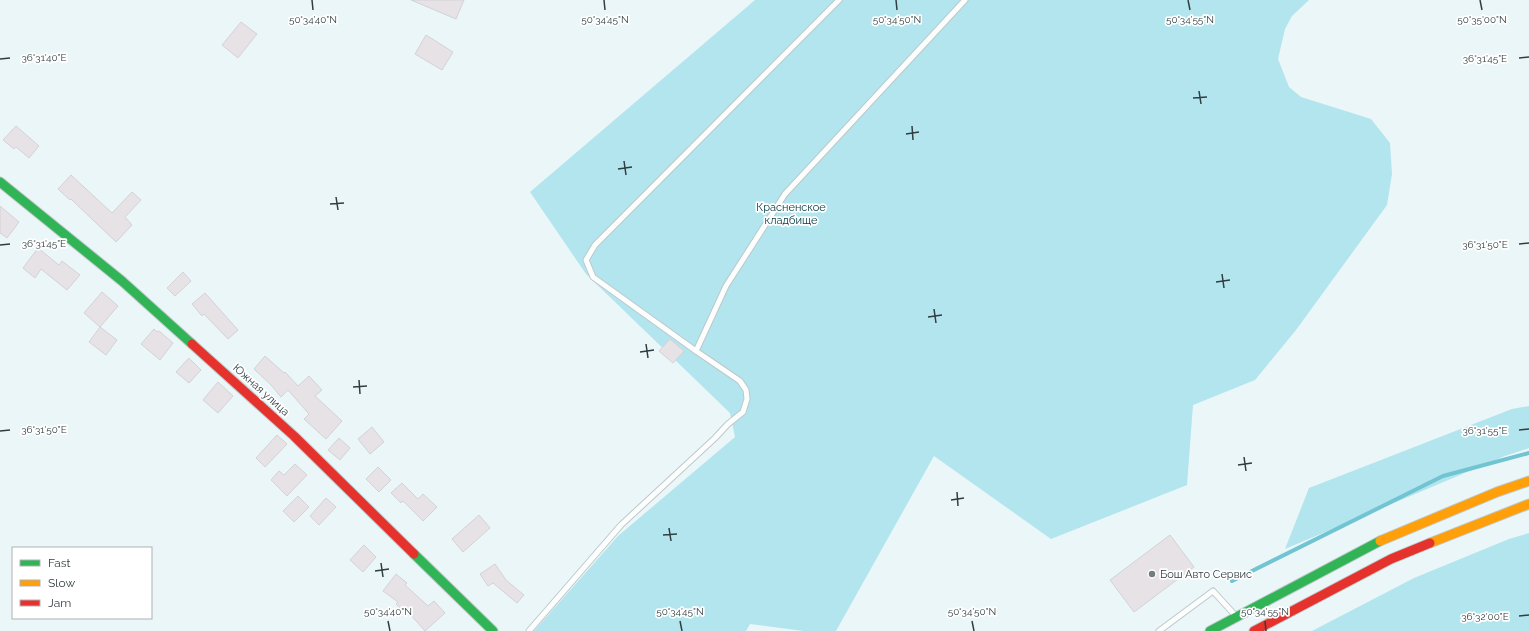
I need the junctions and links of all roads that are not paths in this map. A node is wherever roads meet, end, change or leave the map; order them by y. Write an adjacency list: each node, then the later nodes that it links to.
1 (840, 0): 4 (lane)
2 (965, 0): 4 (lane)
3 (0, 182): 8 (street, Южная улица)
4 (696, 351): 9 (lane)
5 (1529, 482): 7 (street)
6 (1529, 504): 12 (street)
7 (1236, 616): 10 (lane); 11 (street)
8 (493, 631)
9 (529, 631)
10 (1159, 631)
11 (1210, 631)
12 (1254, 631)

